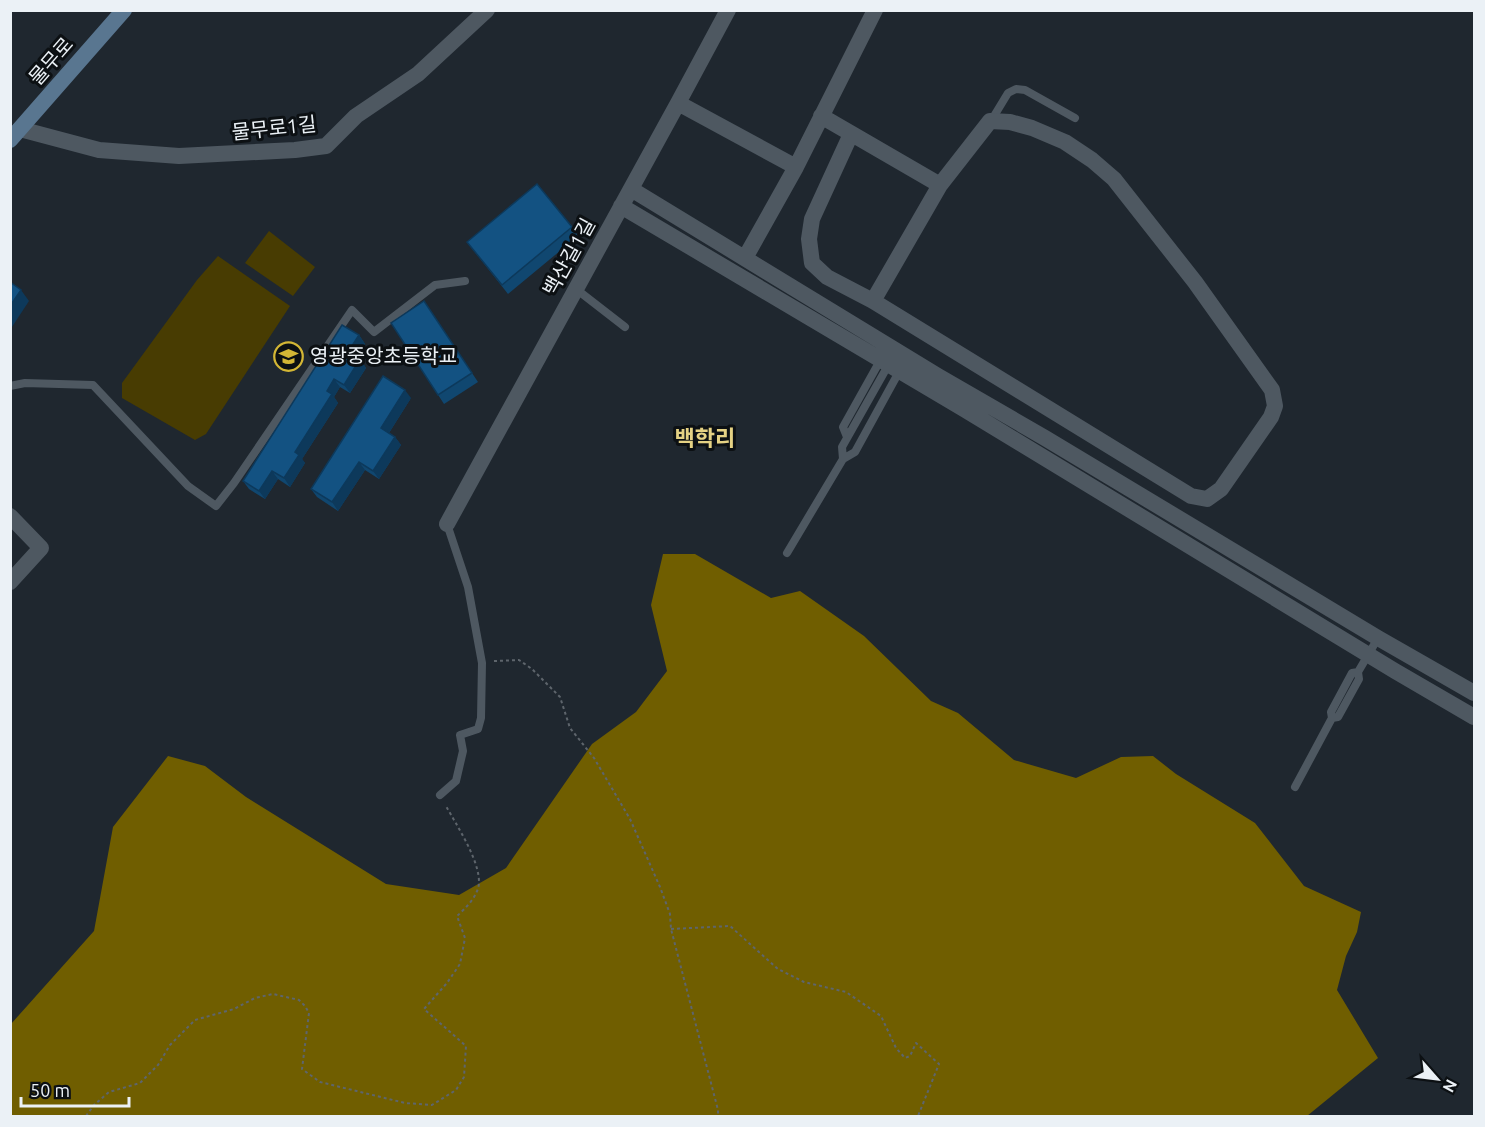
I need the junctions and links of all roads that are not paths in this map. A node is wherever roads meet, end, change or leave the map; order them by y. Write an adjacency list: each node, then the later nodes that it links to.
1 (124, 10): 9 (main road, 물무로)
2 (487, 10): 9 (street, 물무로1길)
3 (728, 10): 5 (street, 백산길1길)
4 (875, 10): 6 (street)
5 (678, 103): 11 (street); 13 (street, 백산길1길)
6 (821, 116): 10 (street); 11 (street)
7 (1075, 118): 8 (lane)
8 (990, 121): 12 (street); 18 (street)
9 (15, 134)
10 (851, 134): 12 (street); 18 (street)
11 (796, 167): 15 (street)
12 (940, 184): 18 (street)
13 (631, 189): 14 (street, 백산길1길); 15 (street)
14 (621, 206): 17 (street, 백산길1길); 20 (street)
15 (745, 258): 20 (street)
16 (465, 281): 21 (lane)
17 (576, 289): 19 (lane); 24 (street, 백산길1길)
18 (873, 301)
19 (625, 327)
20 (894, 358): 22 (lane); 22 (lane); 27 (street); 28 (street)
21 (10, 386)
22 (843, 459): 25 (lane)
23 (10, 516): 26 (street)
24 (447, 524): 32 (lane)
25 (787, 553)
26 (10, 582)
27 (1378, 638): 28 (lane); 29 (street)
28 (1368, 655): 30 (street); 31 (lane)
29 (1474, 693)
30 (1474, 717)
31 (1295, 787)
32 (440, 795)

